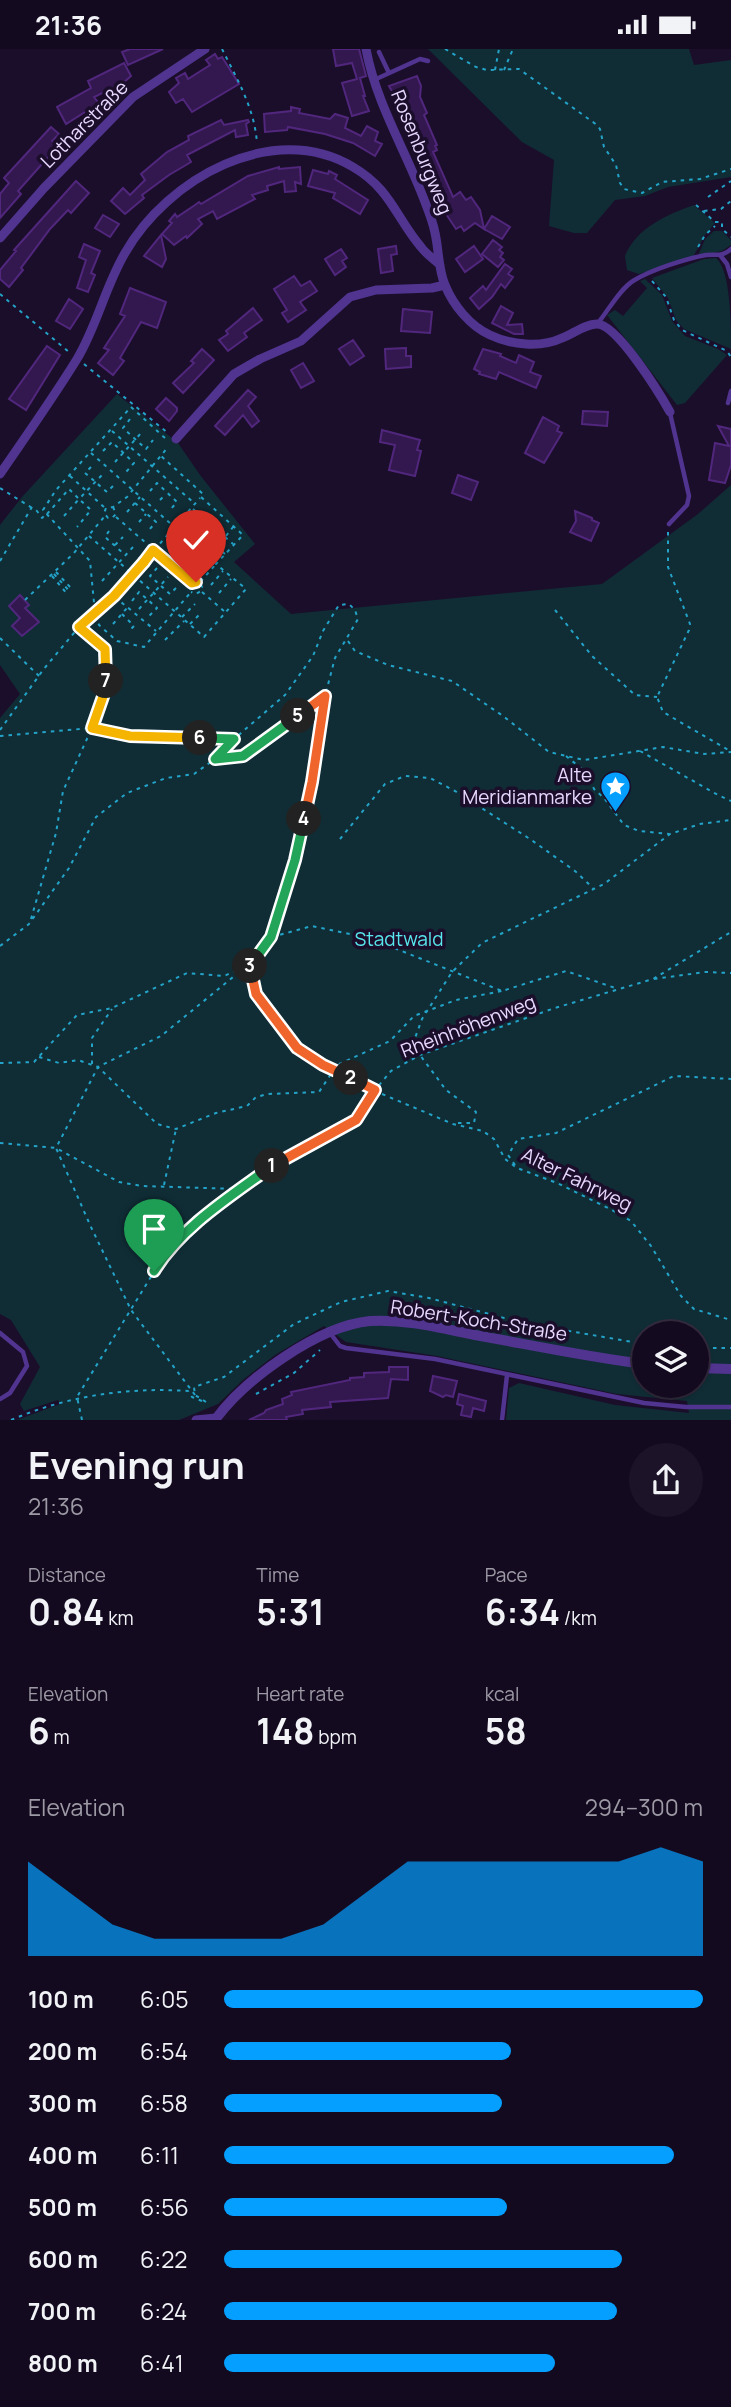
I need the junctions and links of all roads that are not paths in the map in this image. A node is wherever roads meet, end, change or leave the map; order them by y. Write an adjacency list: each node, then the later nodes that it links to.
1 (205, 49): 7 (street, Lotharstraße)
2 (366, 49): 6 (street, Rosenburgweg)
3 (379, 52): 5 (lane)
4 (428, 61): 5 (lane)
5 (389, 73): 6 (lane)
6 (374, 81): 10 (street, Rosenburgweg)
7 (0, 239)
8 (731, 249): 9 (lane)
9 (720, 255): 11 (lane); 13 (lane)
10 (440, 265): 12 (street, Rosenburgweg); 18 (street)
11 (731, 277)
12 (445, 285): 13 (street, Rosenburgweg); 17 (street)
13 (597, 324): 16 (street)
14 (731, 391): 15 (lane)
15 (727, 403)
16 (670, 412): 19 (lane)
17 (173, 441)
18 (0, 474)
19 (669, 524)
20 (329, 1332): 22 (street, Robert-Koch-Straße); 25 (lane); 28 (street, Robert-Koch-Straße)
21 (0, 1333): 26 (lane)
22 (632, 1362)
23 (709, 1368): 24 (street)
24 (731, 1369)
25 (507, 1375): 27 (lane); 30 (lane)
26 (0, 1399)
27 (731, 1408)
28 (216, 1419): 29 (street)
29 (196, 1420)
30 (502, 1420)

